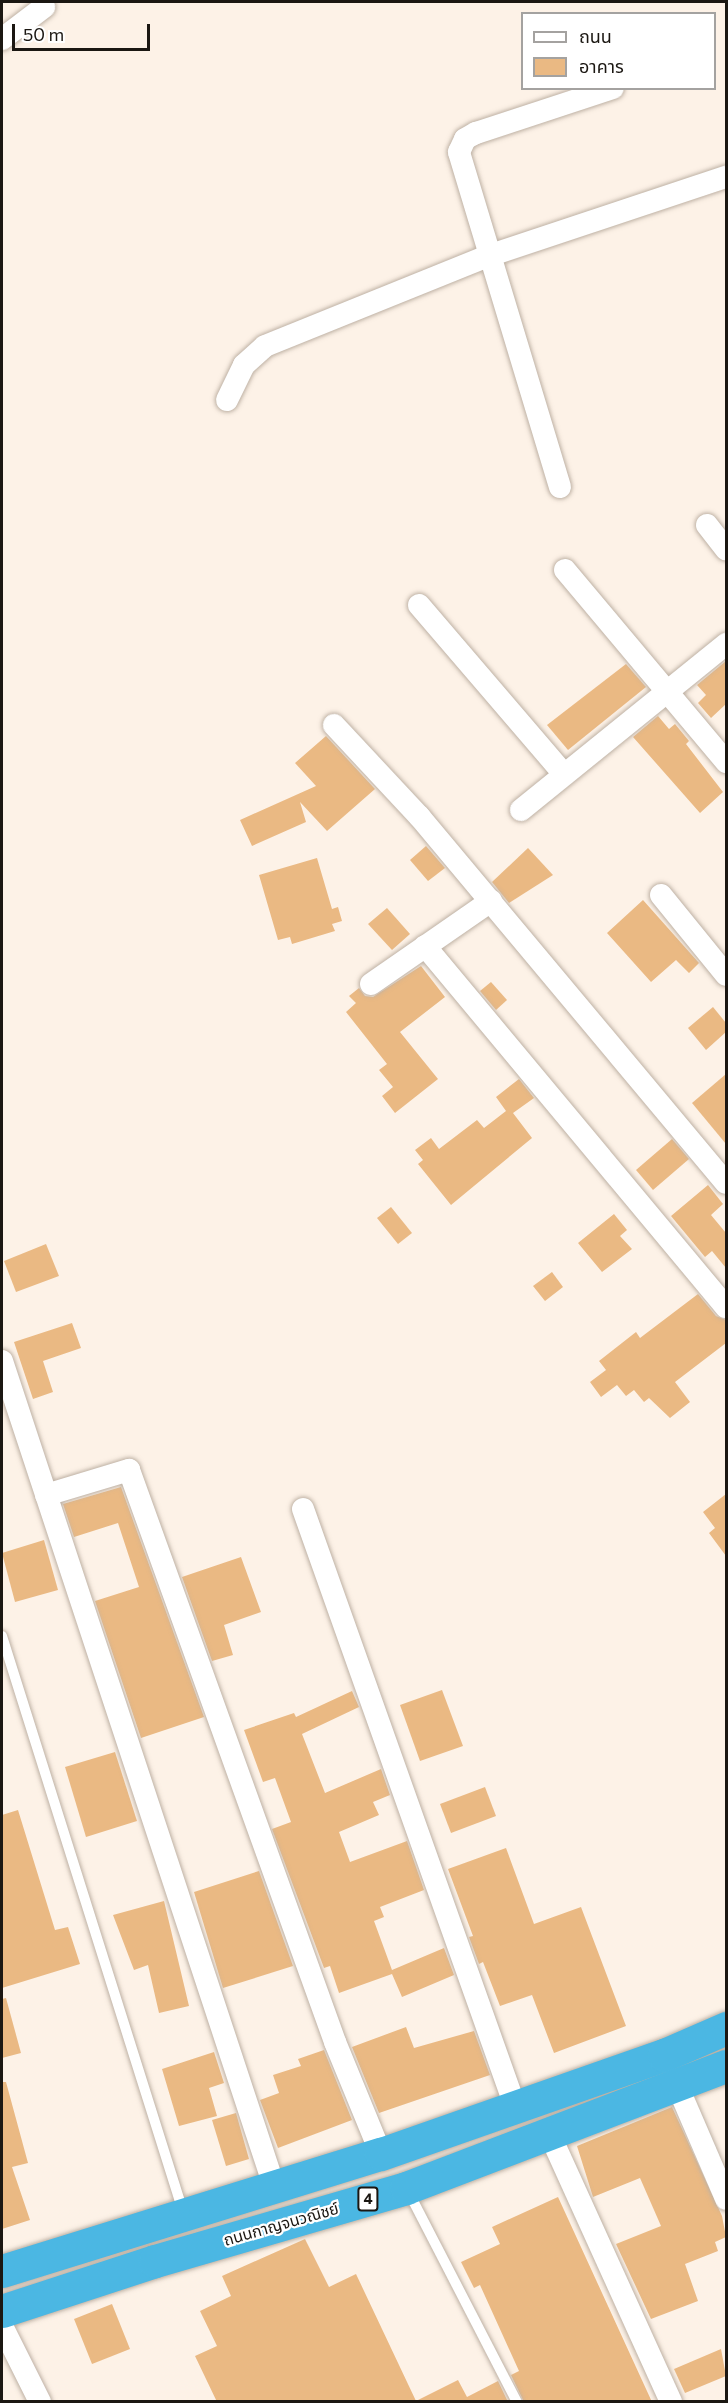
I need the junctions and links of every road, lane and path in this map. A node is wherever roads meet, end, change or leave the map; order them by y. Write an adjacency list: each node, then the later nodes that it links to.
1 (44, 7): 2 (street)
2 (2, 39)
3 (607, 90): 5 (street)
4 (726, 177): 5 (street)
5 (488, 256): 6 (street); 7 (street)
6 (227, 400)
7 (560, 487)
8 (707, 525): 9 (street)
9 (726, 549)
10 (565, 570): 13 (street)
11 (419, 605): 16 (street)
12 (726, 644): 13 (street)
13 (668, 692): 15 (street); 16 (street)
14 (334, 725): 19 (street)
15 (726, 762)
16 (564, 774): 17 (street)
17 (521, 810)
18 (661, 895): 21 (street)
19 (491, 901): 20 (street); 23 (street)
20 (425, 946): 22 (street); 24 (street)
21 (726, 975)
22 (371, 984)
23 (726, 1183)
24 (726, 1307)
25 (2, 1361): 26 (street)
26 (46, 1495): 34 (street); 35 (street)
27 (303, 1509): 32 (street)
28 (2, 1636): 38 (lane)
29 (726, 2028): 32 (highway, 4)
30 (726, 2066): 31 (highway, ถนนกาญจนวณิชย์ / 4)
31 (677, 2085): 33 (highway, ถนนกาญจนวณิชย์ / 4); 37 (street)
32 (515, 2106): 34 (highway, 4)
33 (550, 2135): 36 (highway, ถนนกาญจนวณิชย์ / 4); 46 (street)
34 (381, 2154): 35 (highway, 4)
35 (275, 2188): 38 (highway, 4)
36 (406, 2188): 40 (highway, ถนนกาญจนวณิชย์ / 4); 45 (lane)
37 (726, 2199)
38 (184, 2215): 39 (highway, 4)
39 (143, 2228): 40 (highway); 41 (highway, 4)
40 (155, 2261): 42 (highway, ถนนกาญจนวณิชย์ / 4)
41 (2, 2271)
42 (2, 2311)
43 (2, 2326): 44 (street)
44 (40, 2402)
45 (517, 2402)
46 (671, 2402)

